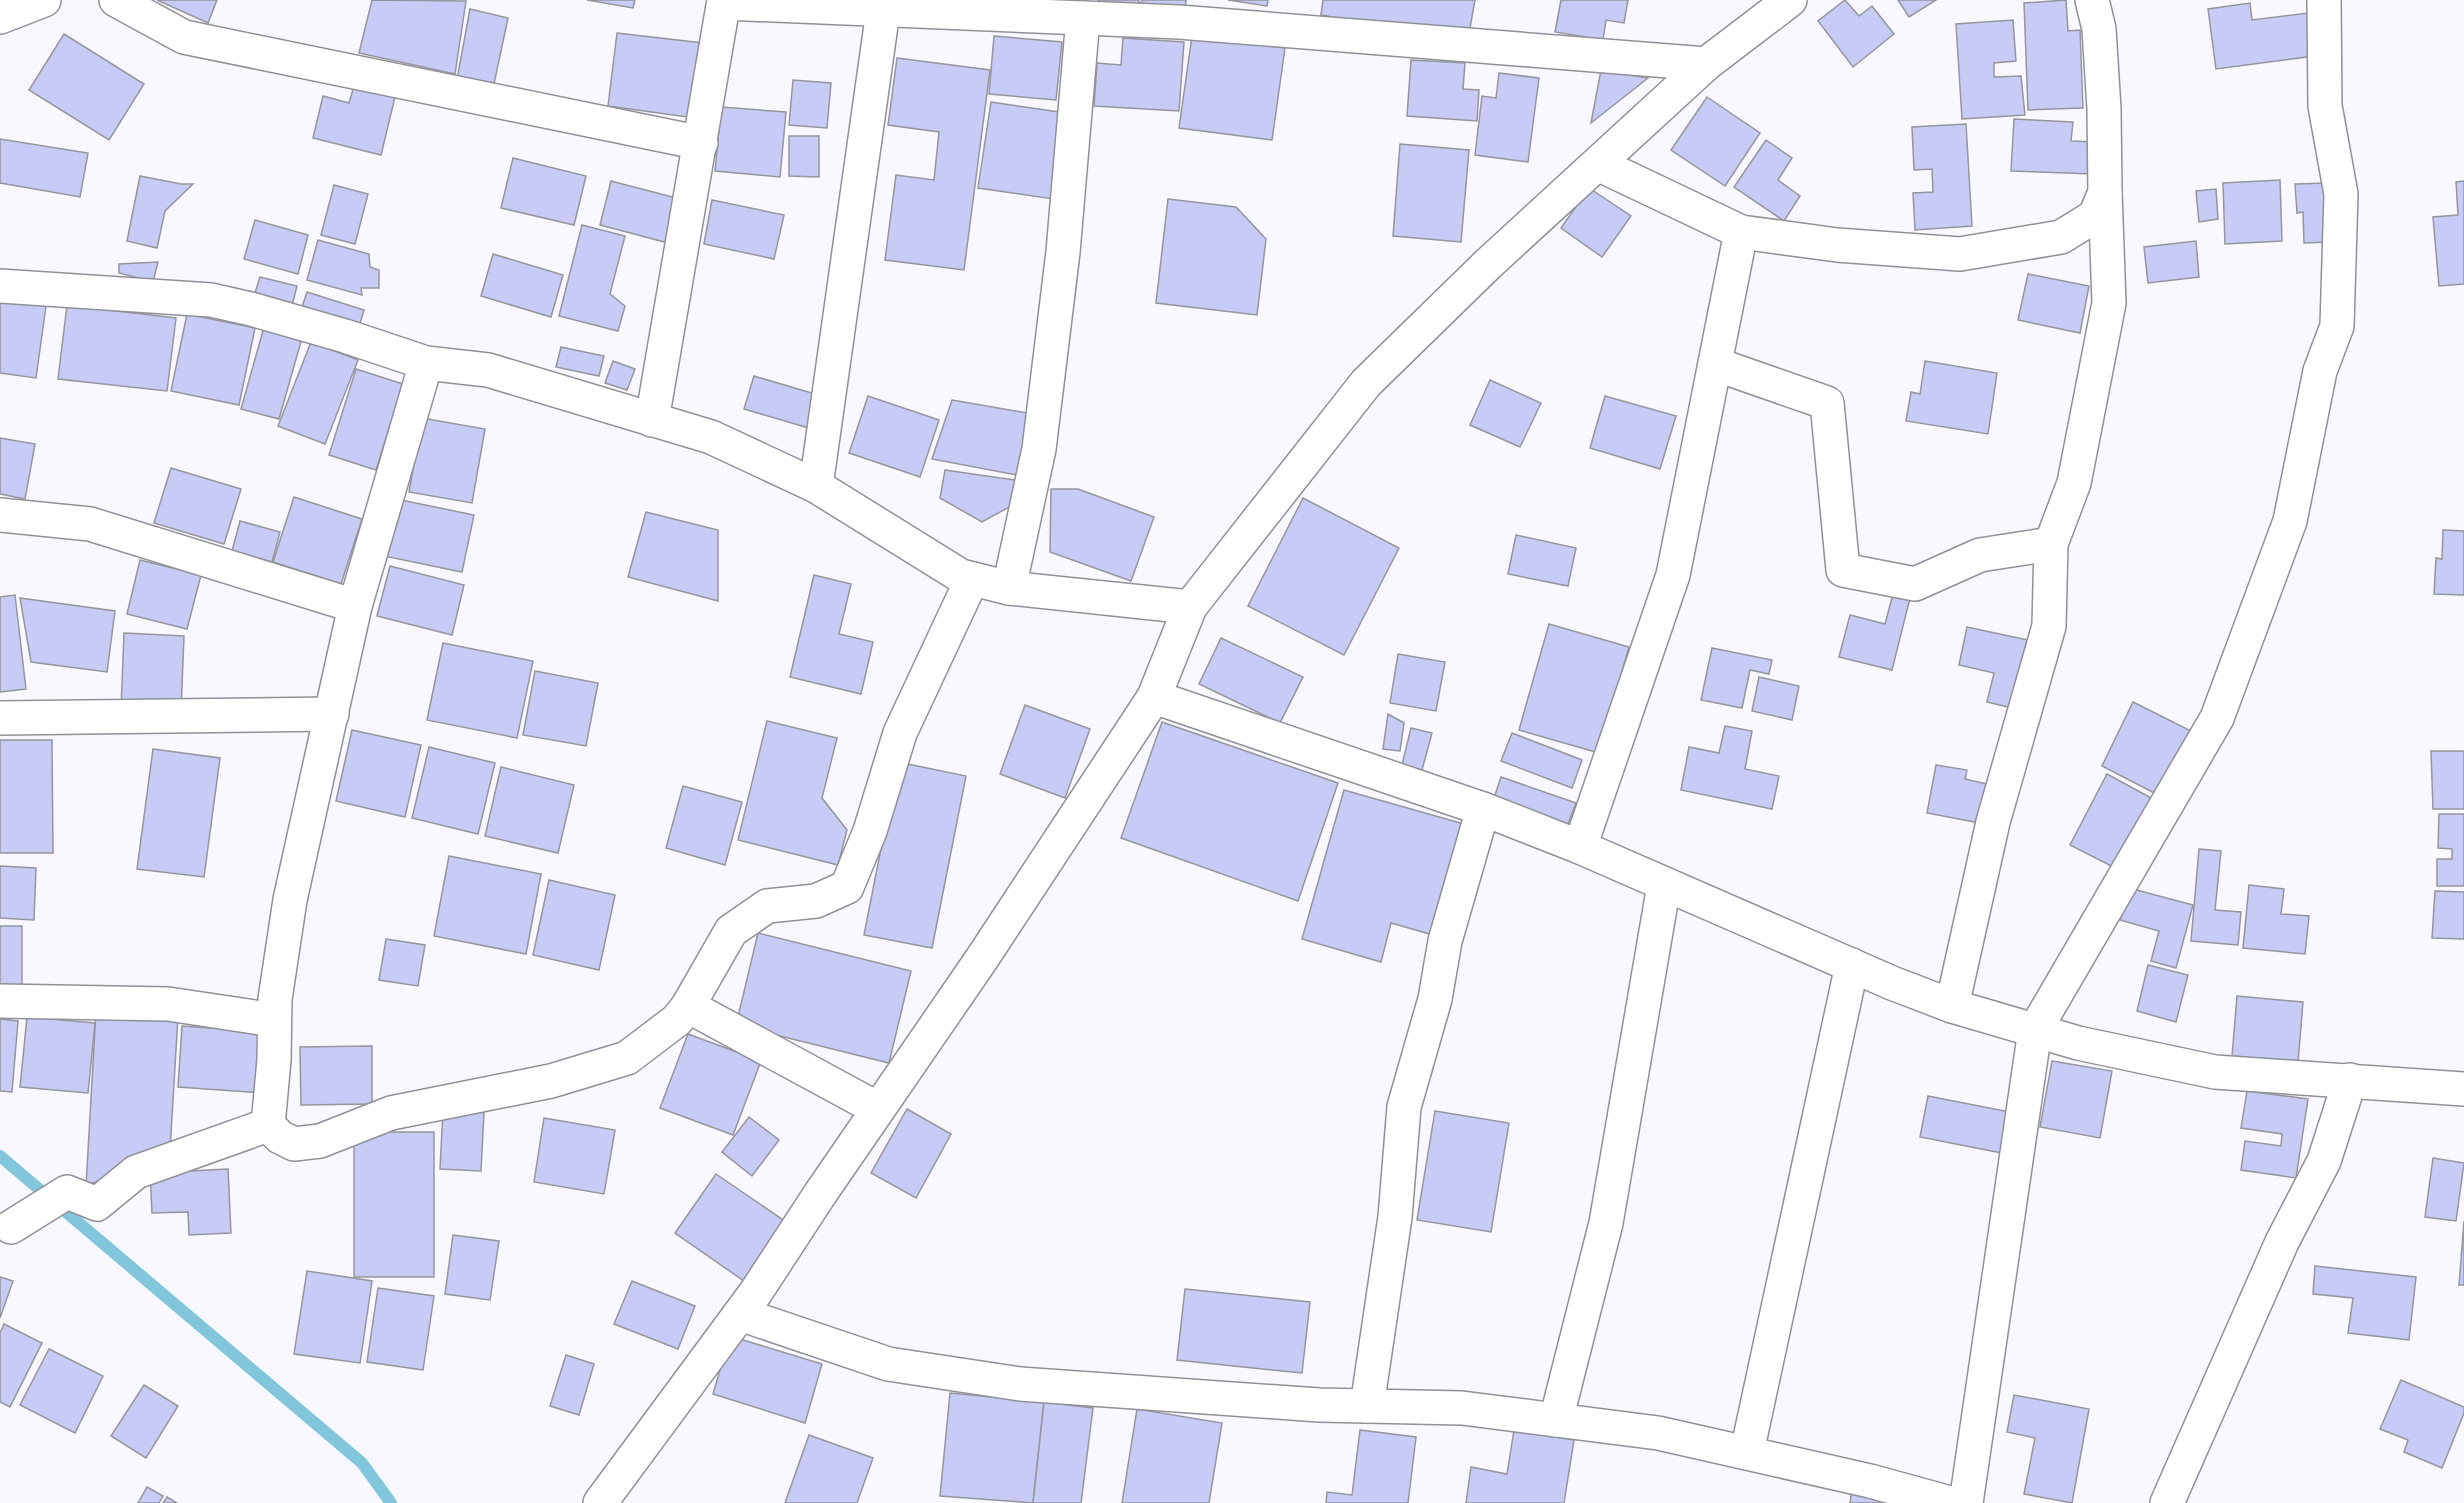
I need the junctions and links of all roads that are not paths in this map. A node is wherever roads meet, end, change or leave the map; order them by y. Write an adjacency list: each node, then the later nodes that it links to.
1 (44, 0): 9 (street)
2 (116, 0): 12 (street)
3 (1790, 0): 11 (street)
4 (2092, 0): 14 (street)
5 (2324, 0): 38 (street)
6 (724, 2): 8 (street); 12 (street)
7 (997, 8): 8 (street); 10 (street)
8 (883, 11): 20 (street)
9 (0, 17)
10 (1083, 18): 11 (street); 24 (street)
11 (1706, 64): 13 (street)
12 (700, 143): 19 (street)
13 (1598, 164): 15 (street); 26 (street)
14 (2105, 192): 15 (street); 22 (street)
15 (1741, 232): 18 (street)
16 (0, 286): 17 (street)
17 (426, 363): 19 (street); 25 (street)
18 (1715, 364): 22 (street); 31 (street)
19 (652, 420): 20 (street)
20 (816, 486): 23 (street)
21 (0, 516): 25 (street)
22 (2050, 544): 36 (street)
23 (972, 579): 24 (street); 35 (street)
24 (1009, 588): 26 (street)
25 (355, 606): 28 (street)
26 (1190, 608): 27 (street)
27 (1154, 697): 30 (street); 41 (street)
28 (333, 714): 29 (street); 37 (street)
29 (0, 718)
30 (1484, 809): 31 (street); 45 (street)
31 (1580, 847): 32 (street)
32 (1664, 885): 33 (street); 46 (street)
33 (1852, 965): 36 (street); 47 (street)
34 (0, 1001): 37 (street)
35 (688, 1006): 41 (street); 42 (street)
36 (1952, 1006): 38 (street)
37 (274, 1020): 42 (street)
38 (2035, 1030): 39 (street); 50 (street)
39 (2350, 1080): 40 (street); 51 (street)
40 (2464, 1089)
41 (878, 1109): 44 (street)
42 (268, 1125): 43 (street)
43 (11, 1222)
44 (740, 1314): 45 (street); 48 (street)
45 (1367, 1406): 46 (street)
46 (1556, 1420): 47 (street)
47 (1747, 1452): 49 (street)
48 (600, 1503)
49 (1950, 1503)
50 (1966, 1503)
51 (2167, 1503)

